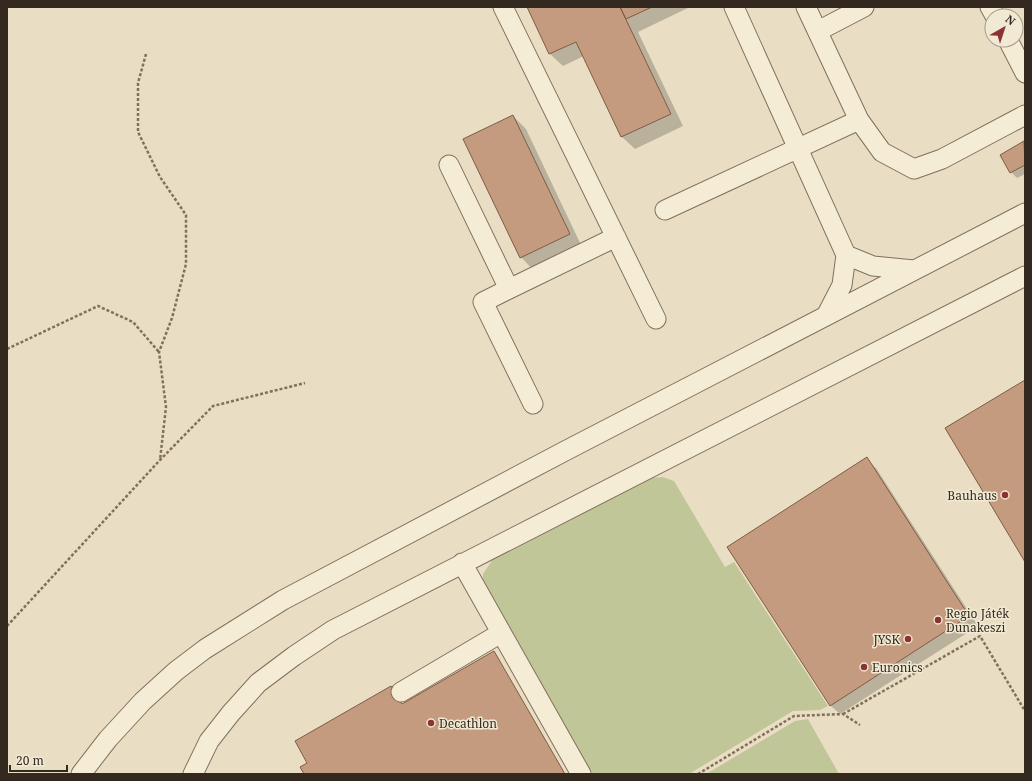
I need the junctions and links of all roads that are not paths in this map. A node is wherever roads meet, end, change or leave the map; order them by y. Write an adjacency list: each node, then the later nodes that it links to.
1 (503, 7): 14 (street)
2 (734, 7): 10 (street)
3 (806, 7): 5 (street)
4 (864, 7): 5 (street)
5 (818, 32): 9 (street)
6 (1012, 48): 7 (street)
7 (1025, 73)
8 (1025, 115): 9 (street)
9 (859, 120): 10 (street)
10 (798, 148): 12 (street); 15 (street)
11 (448, 165): 18 (street)
12 (665, 210)
13 (1025, 213): 16 (street)
14 (616, 237): 18 (street); 20 (street)
15 (846, 256): 16 (street); 19 (street)
16 (914, 270): 19 (street)
17 (1025, 276): 22 (street)
18 (509, 289): 21 (street)
19 (826, 316): 25 (street)
20 (656, 319)
21 (533, 404)
22 (462, 563): 23 (street); 26 (street)
23 (501, 633): 24 (street); 27 (street)
24 (401, 692)
25 (81, 774)
26 (192, 774)
27 (581, 774)

